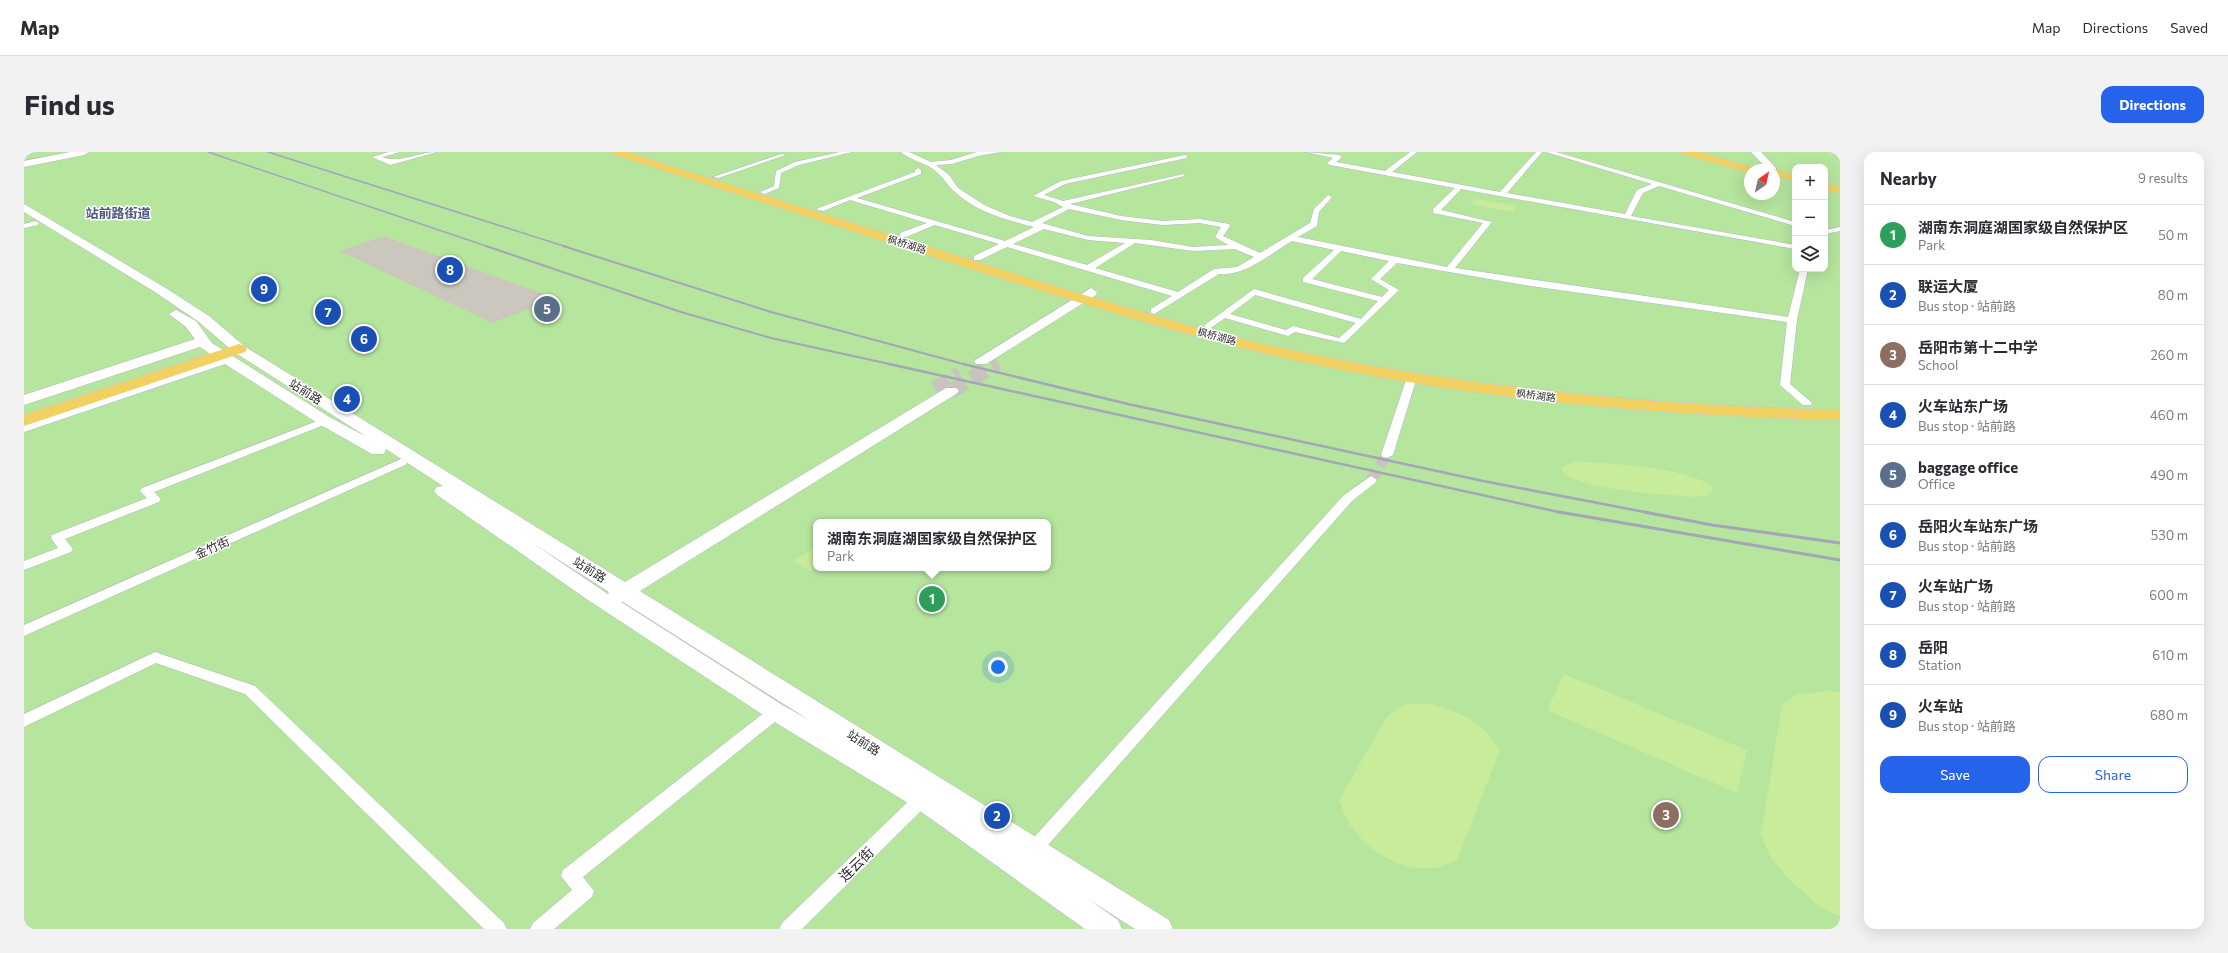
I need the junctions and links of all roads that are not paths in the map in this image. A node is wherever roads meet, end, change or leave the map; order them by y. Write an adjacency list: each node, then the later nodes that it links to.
1 (84, 152): 20 (main road)
2 (396, 152): 3 (street)
3 (434, 152)
4 (616, 152): 69 (main road, 枫桥湖路)
5 (638, 152): 31 (main road, 枫桥湖路)
6 (849, 152): 21 (street)
7 (904, 152): 22 (street)
8 (998, 152): 22 (street)
9 (1309, 152): 19 (street)
10 (1346, 152): 19 (street)
11 (1414, 152): 27 (street)
12 (1539, 152): 40 (street)
13 (1549, 152): 34 (street)
14 (1686, 152): 25 (main road)
15 (1702, 152): 23 (main road)
16 (1756, 152): 24 (main road)
17 (781, 153): 21 (street); 31 (street)
18 (1184, 157): 45 (street)
19 (1339, 157): 27 (street)
20 (24, 164)
21 (795, 164): 39 (street)
22 (931, 164): 52 (street)
23 (1745, 164)
24 (1766, 164)
25 (1744, 168)
26 (918, 170): 43 (street)
27 (1387, 173): 35 (street)
28 (1182, 174): 45 (street)
29 (1780, 174): 32 (main road)
30 (1780, 175): 33 (main road)
31 (716, 177): 39 (main road, 枫桥湖路)
32 (1792, 177)
33 (1792, 181)
34 (1658, 184): 48 (street); 50 (street)
35 (1460, 186): 40 (street); 66 (street)
36 (1828, 187): 37 (main road)
37 (1840, 190)
38 (1828, 191): 41 (main road)
39 (764, 192): 46 (main road, 枫桥湖路)
40 (1502, 194): 48 (street)
41 (1840, 194)
42 (1328, 197): 56 (street)
43 (850, 198): 46 (street); 49 (street)
44 (24, 207): 76 (main road, 站前路)
45 (1068, 207): 52 (street); 60 (street)
46 (820, 209): 55 (main road, 枫桥湖路)
47 (24, 216): 51 (main road, 站前路)
48 (1627, 216): 59 (street)
49 (934, 223): 55 (street); 58 (street)
50 (1792, 223)
51 (30, 224): 76 (main road, 站前路)
52 (1041, 227): 57 (street); 58 (street)
53 (1840, 229): 54 (street)
54 (1828, 231)
55 (903, 235): 63 (main road, 枫桥湖路)
56 (1290, 238): 61 (street); 62 (street)
57 (1134, 241): 60 (street); 65 (street)
58 (1006, 244): 63 (street); 65 (street)
59 (1792, 245)
60 (1236, 246): 62 (street)
61 (1340, 248): 64 (street); 70 (street)
62 (1260, 256): 68 (street)
63 (977, 258): 69 (main road, 枫桥湖路)
64 (1395, 260): 66 (street); 70 (street)
65 (1088, 268): 68 (street)
66 (1450, 270): 73 (street)
67 (1803, 272): 73 (street)
68 (1179, 295): 71 (street)
69 (1090, 298): 71 (main road, 枫桥湖路); 77 (main road); 78 (main road); 79 (main road, 枫桥湖路)
70 (1384, 300): 74 (street)
71 (1154, 311): 75 (main road, 枫桥湖路)
72 (1223, 315): 74 (street); 74 (street); 75 (street)
73 (1792, 320): 83 (street)
74 (1363, 322)
75 (1209, 326): 83 (main road, 枫桥湖路)
76 (221, 348): 81 (main road); 84 (main road); 86 (main road); 87 (main road, 站前路); 88 (main road); 93 (main road, 站前路)
77 (981, 361)
78 (998, 363)
79 (1412, 377): 85 (main road, 枫桥湖路); 89 (street)
80 (943, 390): 93 (main road)
81 (24, 400)
82 (1840, 402): 83 (main road, 枫桥湖路)
83 (1807, 403)
84 (24, 406)
85 (1840, 415)
86 (24, 421)
87 (326, 421): 90 (main road, 站前路); 92 (street)
88 (24, 427)
89 (1387, 455)
90 (401, 463): 93 (main road, 站前路); 94 (street, 金竹街)
91 (1371, 480): 98 (street)
92 (24, 566)
93 (611, 593): 95 (main road, 站前路); 98 (main road, 站前路)
94 (24, 631)
95 (776, 712): 97 (main road, 站前路); 100 (street)
96 (24, 721): 99 (street)
97 (922, 799): 101 (street, 连云街); 102 (main road, 站前路)
98 (1034, 849): 103 (main road, 站前路)
99 (498, 929)
100 (540, 929)
101 (789, 929)
102 (1108, 929)
103 (1159, 929)

